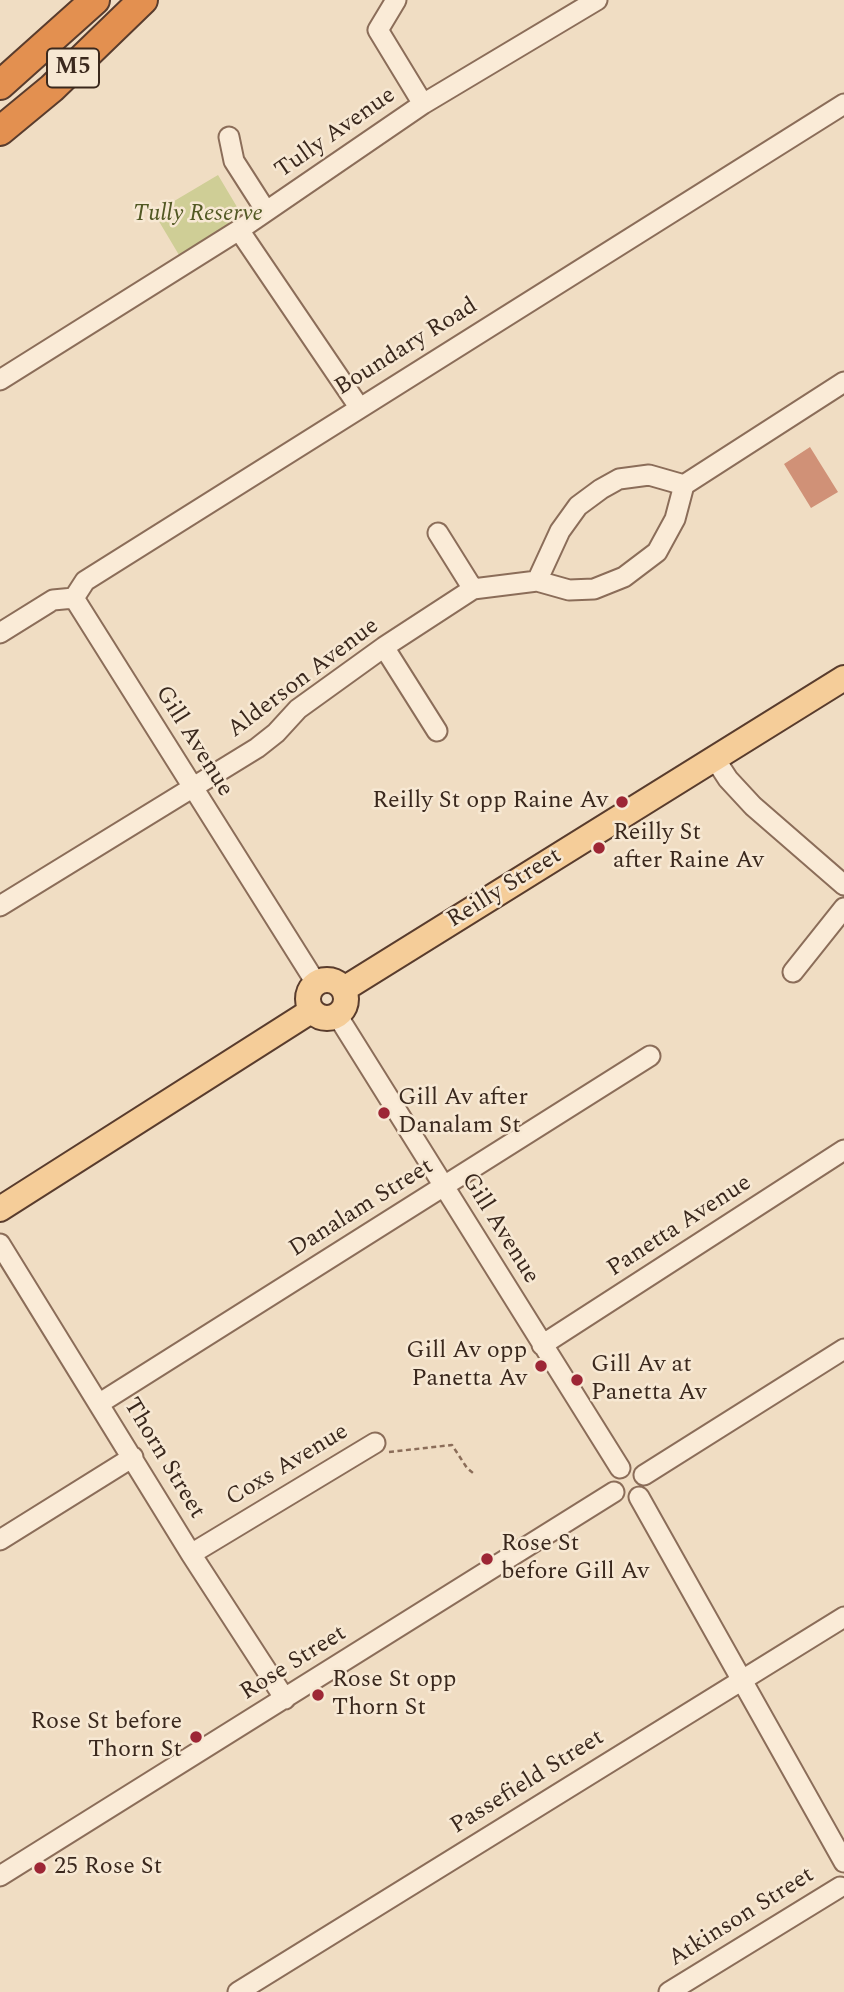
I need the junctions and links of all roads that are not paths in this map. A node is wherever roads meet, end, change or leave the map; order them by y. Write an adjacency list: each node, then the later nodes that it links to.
1 (95, 0): 5 (highway, M5)
2 (143, 0): 8 (highway, M5)
3 (396, 0): 6 (street)
4 (597, 0): 6 (street, Tully Avenue)
5 (0, 85)
6 (423, 104): 10 (street, Tully Avenue)
7 (844, 104): 14 (street, Boundary Road)
8 (0, 131)
9 (229, 137): 10 (street)
10 (267, 211): 11 (street, Tully Avenue)
11 (239, 230): 12 (street, Tully Avenue); 14 (street)
12 (0, 380)
13 (844, 382): 15 (street)
14 (359, 407): 19 (street, Boundary Road)
15 (684, 485): 17 (street); 17 (street, Alderson Avenue)
16 (438, 533): 18 (street)
17 (537, 581): 18 (street, Alderson Avenue)
18 (473, 589): 21 (street, Alderson Avenue)
19 (74, 598): 20 (street); 25 (street, Gill Avenue)
20 (0, 633)
21 (384, 647): 23 (street); 25 (street, Alderson Avenue)
22 (844, 678): 24 (main road, Reilly Street)
23 (437, 731)
24 (715, 759): 26 (street); 31 (main road, Reilly Street)
25 (194, 788): 27 (street, Alderson Avenue); 30 (street, Gill Avenue)
26 (844, 885)
27 (0, 906)
28 (844, 908): 29 (street)
29 (793, 972)
30 (316, 983): 31 (main road); 32 (main road)
31 (344, 989): 33 (main road)
32 (312, 1011): 33 (main road); 37 (main road)
33 (337, 1016): 36 (street, Gill Avenue)
34 (649, 1056): 36 (street, Danalam Street)
35 (844, 1150): 39 (street, Panetta Avenue)
36 (443, 1186): 39 (street, Gill Avenue); 41 (street, Danalam Street)
37 (0, 1209)
38 (0, 1244): 41 (street, Thorn Street)
39 (542, 1345): 44 (street, Gill Avenue)
40 (844, 1349): 45 (street)
41 (100, 1403): 43 (street, Thorn Street)
42 (375, 1443): 49 (street, Coxs Avenue)
43 (133, 1457): 48 (street); 49 (street, Thorn Street)
44 (620, 1468): 45 (street); 46 (street)
45 (644, 1475): 47 (street)
46 (614, 1492): 47 (street); 52 (street, Rose Street)
47 (639, 1497): 51 (street)
48 (0, 1540)
49 (191, 1554): 52 (street, Thorn Street)
50 (844, 1617): 51 (street, Passefield Street)
51 (742, 1680): 53 (street); 56 (street, Passefield Street)
52 (285, 1699): 54 (street, Rose Street)
53 (844, 1862): 55 (street, Atkinson Street)
54 (0, 1876)
55 (842, 1888): 57 (street, Atkinson Street)
56 (238, 1992)
57 (669, 1992)

